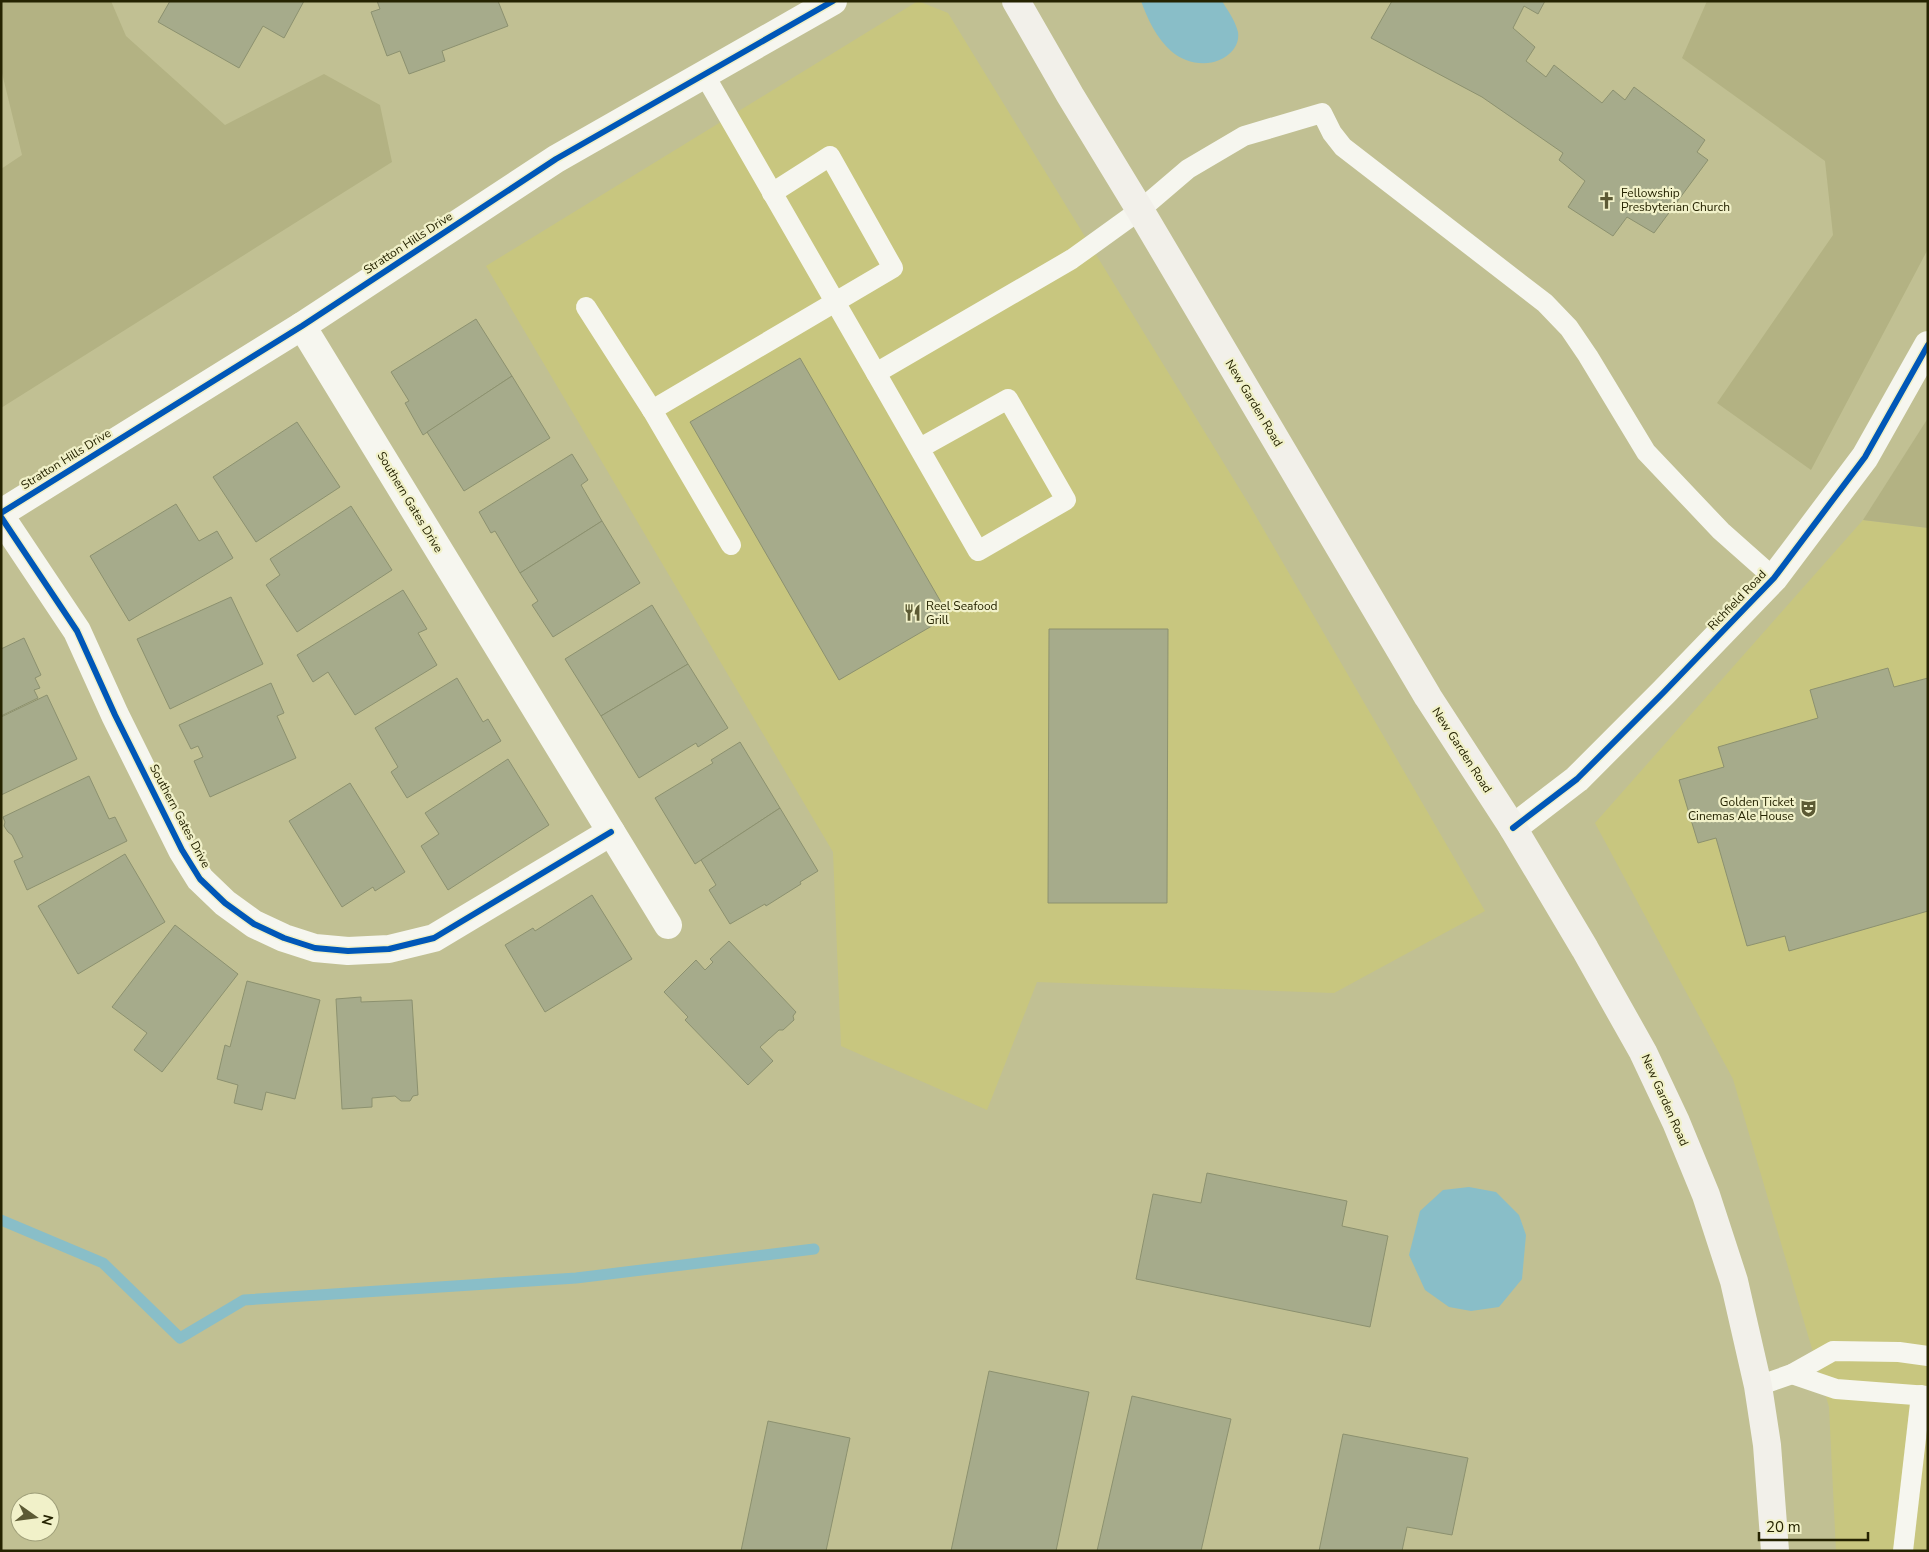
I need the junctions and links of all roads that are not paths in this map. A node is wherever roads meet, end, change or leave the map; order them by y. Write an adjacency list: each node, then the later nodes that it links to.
1 (833, 1): 3 (street, Stratton Hills Drive)
2 (1016, 1): 5 (main road, New Garden Road)
3 (704, 74): 4 (lane); 8 (street, Stratton Hills Drive)
4 (772, 193): 6 (lane); 6 (lane)
5 (1140, 210): 10 (lane); 16 (lane); 17 (main road, New Garden Road)
6 (836, 303): 10 (lane); 11 (lane)
7 (586, 307): 11 (lane)
8 (302, 326): 13 (street, Stratton Hills Drive); 18 (street, Southern Gates Drive)
9 (1928, 345): 16 (street, Richfield Road)
10 (876, 373): 12 (lane)
11 (652, 410): 15 (lane)
12 (920, 448): 12 (lane)
13 (1, 512)
14 (1, 517): 18 (street, Southern Gates Drive)
15 (731, 545)
16 (1774, 578): 17 (street, Richfield Road)
17 (1513, 828): 22 (main road, New Garden Road)
18 (611, 832): 19 (street, Southern Gates Drive)
19 (668, 925)
20 (1928, 1356): 21 (lane)
21 (1792, 1374): 22 (lane); 23 (lane)
22 (1758, 1386): 24 (main road, New Garden Road)
23 (1924, 1395): 25 (lane)
24 (1775, 1551)
25 (1903, 1551)

